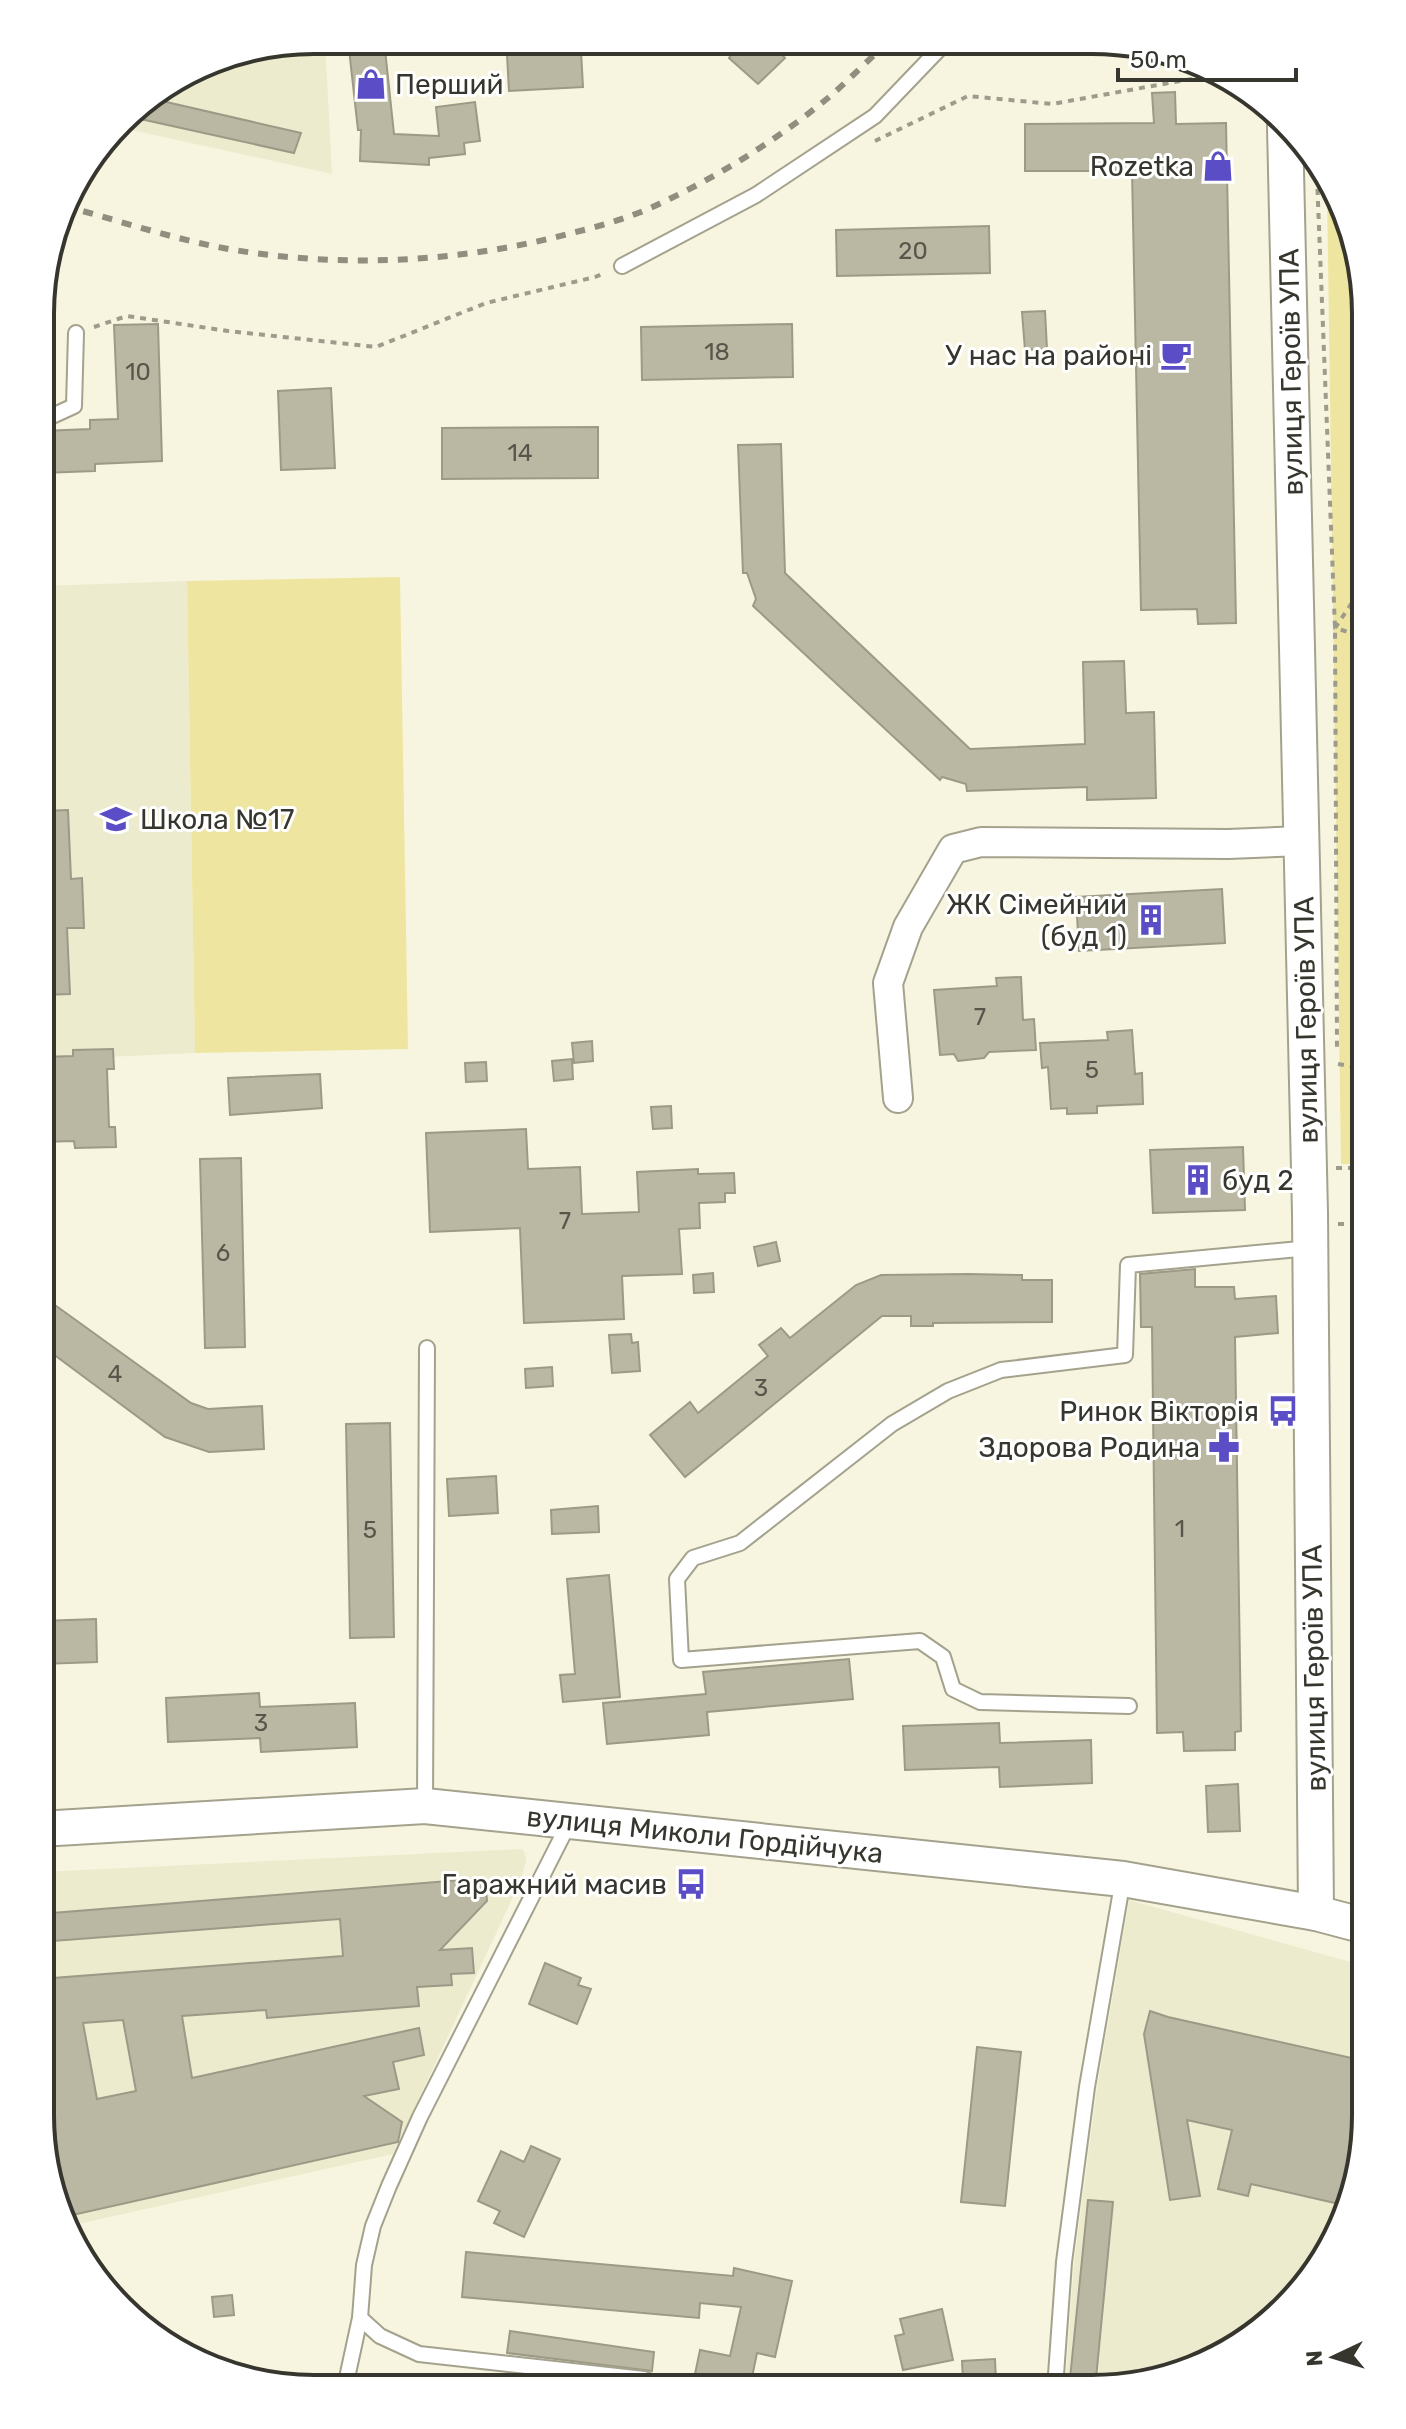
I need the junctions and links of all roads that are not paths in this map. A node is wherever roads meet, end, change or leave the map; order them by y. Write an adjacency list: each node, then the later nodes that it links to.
1 (934, 54): 3 (lane)
2 (1285, 141): 6 (street, вулиця Героїв УПА)
3 (622, 266)
4 (76, 333): 5 (lane)
5 (54, 415)
6 (1302, 841): 7 (street); 8 (street, вулиця Героїв УПА)
7 (898, 1098)
8 (1311, 1248): 10 (lane); 15 (street, вулиця Героїв УПА)
9 (427, 1348): 11 (lane)
10 (1129, 1706)
11 (425, 1806): 12 (street, вулиця Миколи Гордійчука); 13 (street, вулиця Миколи Гордійчука)
12 (571, 1820): 14 (street, вулиця Миколи Гордійчука); 17 (lane)
13 (54, 1828)
14 (1123, 1879): 15 (street, вулиця Миколи Гордійчука); 20 (lane)
15 (1316, 1913): 16 (street, вулиця Миколи Гордійчука)
16 (1351, 1922)
17 (360, 2318): 18 (lane); 19 (lane)
18 (348, 2375)
19 (608, 2375)
20 (1056, 2375)

